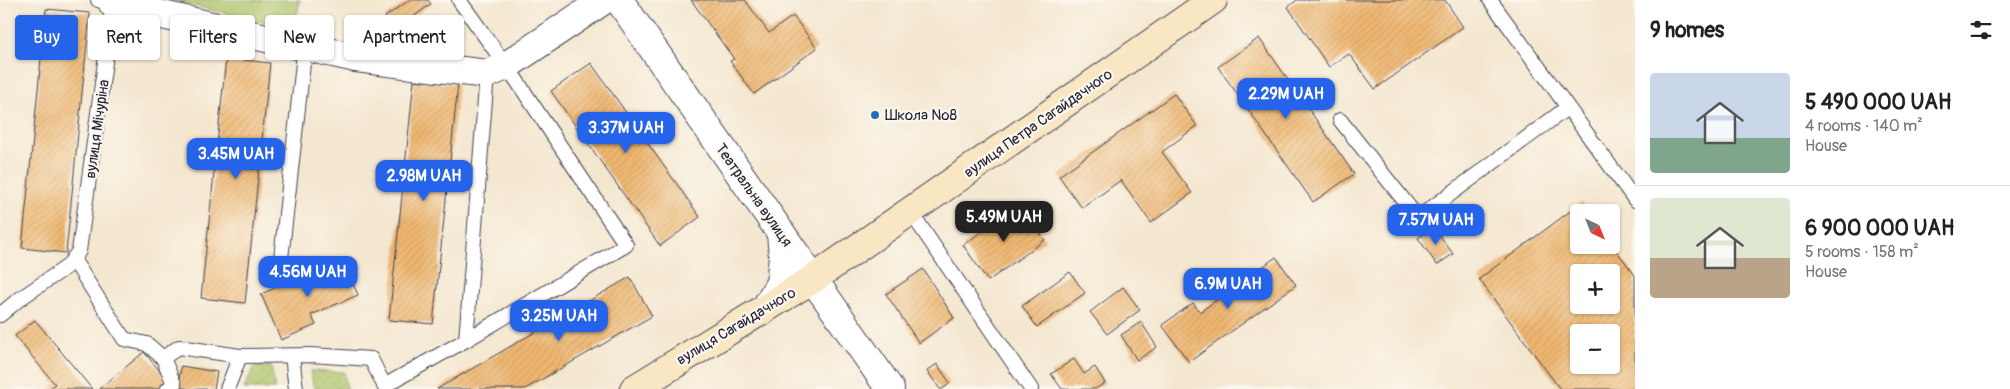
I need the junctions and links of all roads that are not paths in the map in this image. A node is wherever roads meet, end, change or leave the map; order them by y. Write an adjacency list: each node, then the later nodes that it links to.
1 (459, 0): 10 (lane)
2 (604, 0): 10 (street)
3 (619, 0): 15 (street, Театральна вулиця)
4 (1213, 0): 14 (main road, вулиця Петра Сагайдачного)
5 (1490, 0): 11 (lane)
6 (105, 2): 7 (street, вулиця Мічуріна); 16 (lane, вулиця Мічуріна)
7 (265, 37)
8 (334, 53): 10 (street, вулиця Мічуріна)
9 (303, 60): 17 (lane)
10 (497, 70): 21 (lane); 21 (lane)
11 (1568, 108): 12 (lane); 13 (lane)
12 (1340, 120)
13 (1635, 200)
14 (910, 211): 18 (main road, вулиця Петра Сагайдачного); 31 (lane)
15 (781, 233): 18 (street, Театральна вулиця); 19 (street)
16 (73, 259): 20 (lane, вулиця Мічуріна); 24 (lane)
17 (279, 276)
18 (813, 280): 19 (main road, вулиця Сагайдачного); 30 (street, Театральна вулиця)
19 (764, 309): 29 (main road, вулиця Сагайдачного)
20 (0, 315)
21 (466, 340): 25 (lane)
22 (240, 356): 23 (lane); 24 (lane); 27 (lane)
23 (292, 356): 25 (lane); 28 (lane)
24 (163, 358): 26 (lane)
25 (385, 388)
26 (168, 389)
27 (227, 389)
28 (296, 389)
29 (634, 389)
30 (890, 389)
31 (1030, 389)

